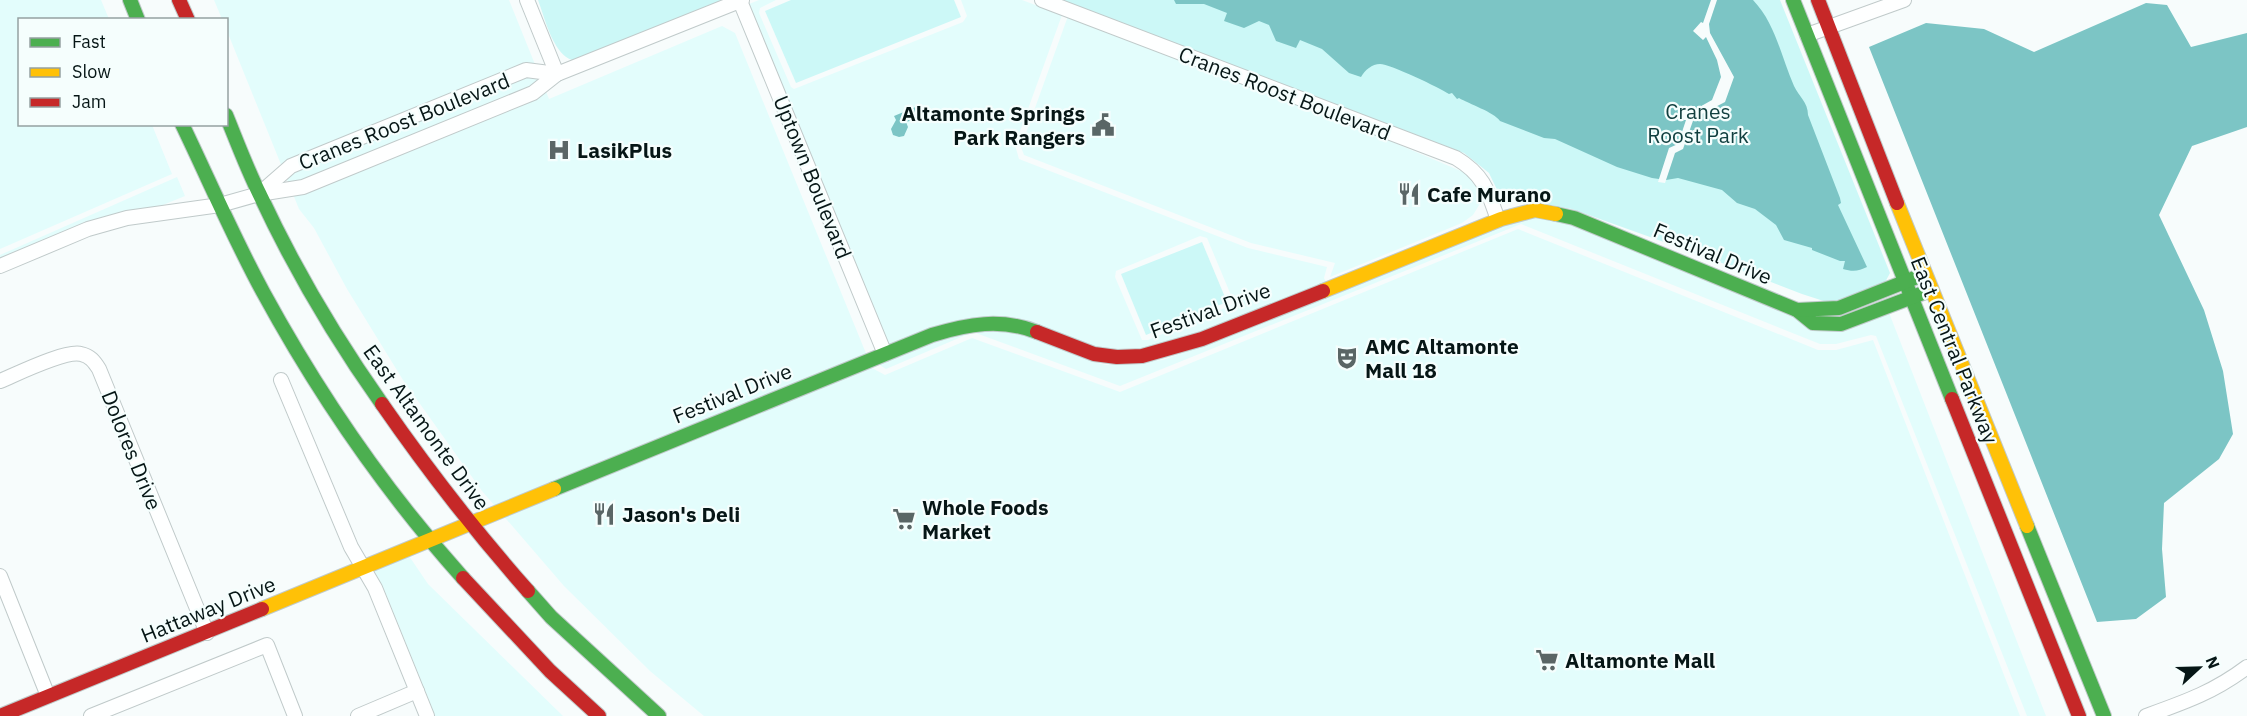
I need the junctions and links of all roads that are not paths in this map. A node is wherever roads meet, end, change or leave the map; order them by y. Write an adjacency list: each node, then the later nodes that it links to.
1 (130, 0): 9 (main road)
2 (179, 0): 10 (main road)
3 (527, 0): 13 (street)
4 (741, 0): 13 (street, Cranes Roost Boulevard); 25 (street, Uptown Boulevard)
5 (1042, 0): 18 (street, Cranes Roost Boulevard)
6 (1793, 0): 12 (main road, East Central Parkway)
7 (1818, 0): 11 (main road, East Central Parkway)
8 (1904, 0): 11 (street)
9 (137, 18)
10 (187, 18)
11 (1829, 28): 12 (street); 20 (main road, East Central Parkway)
12 (1808, 35): 21 (main road, East Central Parkway)
13 (557, 74): 16 (street, Cranes Roost Boulevard); 16 (street, Cranes Roost Boulevard)
14 (228, 120): 16 (main road, East Altamonte Drive)
15 (184, 126): 17 (main road)
16 (259, 194): 17 (street, Cranes Roost Boulevard); 28 (main road, East Altamonte Drive)
17 (220, 205): 19 (street, Cranes Roost Boulevard); 29 (main road)
18 (1498, 220): 24 (main road, Festival Drive); 25 (main road, Festival Drive)
19 (0, 266)
20 (1924, 273): 21 (main road, Festival Drive); 22 (main road, East Central Parkway)
21 (1904, 282): 23 (main road, East Central Parkway); 24 (main road, Festival Drive)
22 (1930, 290): 23 (main road, Festival Drive); 45 (main road, East Central Parkway)
23 (1911, 298): 24 (main road, Festival Drive); 44 (main road, East Central Parkway)
24 (1797, 310)
25 (885, 354): 28 (main road, Festival Drive)
26 (281, 380): 30 (street)
27 (0, 381): 32 (street, Dolores Drive)
28 (470, 522): 29 (main road, Festival Drive); 43 (main road, East Altamonte Drive)
29 (432, 539): 30 (main road, Hattaway Drive); 42 (main road)
30 (364, 567): 32 (main road, Hattaway Drive); 34 (street)
31 (0, 576): 35 (street)
32 (207, 633): 35 (main road, Hattaway Drive)
33 (2247, 667): 46 (street)
34 (417, 691): 36 (street); 41 (street)
35 (48, 696): 37 (main road, Hattaway Drive)
36 (379, 712): 40 (street)
37 (0, 716)
38 (91, 716): 39 (street)
39 (296, 716)
40 (358, 716)
41 (427, 716)
42 (599, 716)
43 (659, 716)
44 (2079, 716)
45 (2104, 716)
46 (2146, 716)

